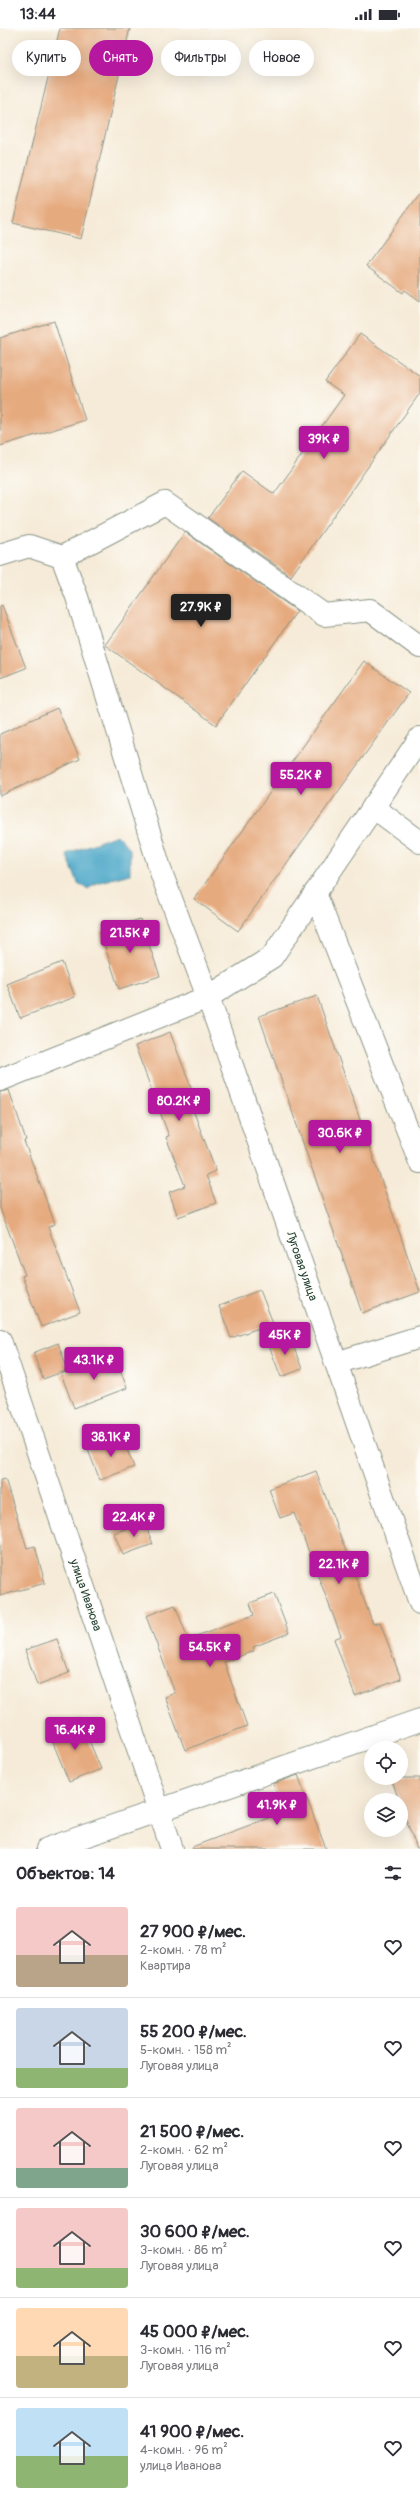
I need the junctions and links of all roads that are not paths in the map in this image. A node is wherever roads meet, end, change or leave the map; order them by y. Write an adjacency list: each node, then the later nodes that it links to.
1 (0, 555): 2 (street)
2 (62, 557): 3 (street); 8 (street, Луговая улица)
3 (420, 647)
4 (420, 738): 5 (street)
5 (373, 807): 6 (street); 7 (street)
6 (420, 842)
7 (315, 893): 8 (street); 10 (street)
8 (208, 997): 9 (street); 13 (street, Луговая улица)
9 (0, 1080)
10 (420, 1162)
11 (420, 1337): 13 (street)
12 (0, 1340): 16 (street, улица Иванова)
13 (336, 1363): 14 (street, Луговая улица)
14 (420, 1603)
15 (420, 1720): 16 (street)
16 (159, 1811): 17 (street); 18 (street, улица Иванова)
17 (47, 1849)
18 (172, 1849)

